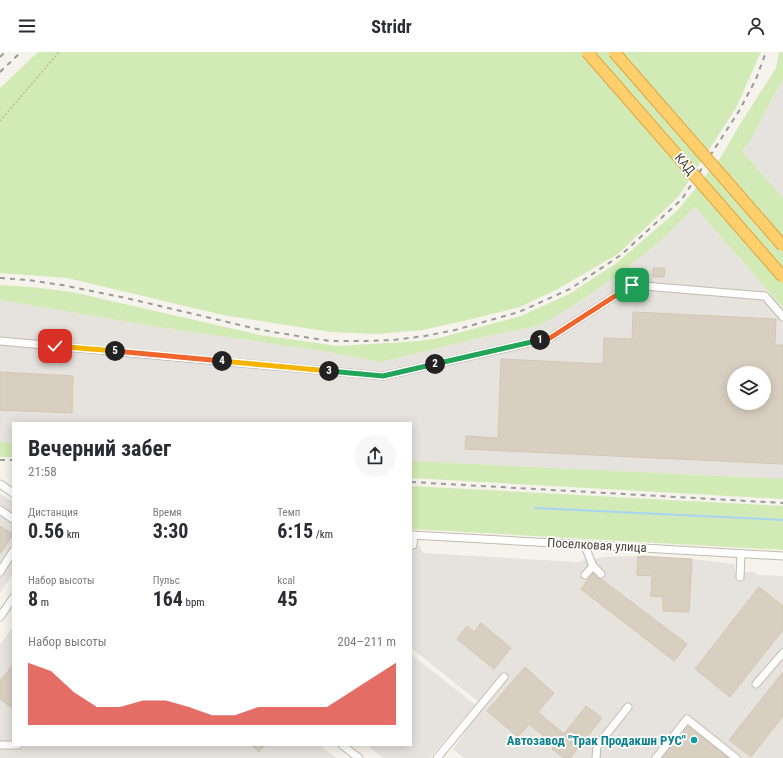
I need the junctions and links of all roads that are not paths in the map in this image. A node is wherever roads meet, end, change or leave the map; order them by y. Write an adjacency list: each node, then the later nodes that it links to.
1 (587, 52): 4 (highway, КАД, bridge)
2 (614, 52): 3 (highway, КАД, bridge)
3 (783, 246)
4 (783, 277)
5 (783, 317): 6 (street)
6 (0, 340)
7 (0, 484): 8 (street)
8 (12, 492)
9 (0, 510): 10 (street)
10 (12, 518)
11 (412, 535): 12 (street, Поселковая улица); 13 (street)
12 (584, 544): 15 (street, Поселковая улица); 17 (street)
13 (413, 545)
14 (12, 553): 18 (street)
15 (741, 554): 16 (street, Поселковая улица); 21 (street)
16 (783, 556)
17 (593, 566): 19 (street); 20 (street)
18 (0, 572)
19 (601, 574)
20 (585, 575)
21 (740, 577)
22 (12, 599): 23 (street)
23 (0, 617)
24 (783, 653): 26 (street)
25 (504, 677): 32 (street)
26 (756, 684)
27 (628, 707): 33 (street)
28 (0, 744): 29 (street)
29 (12, 745)
30 (343, 746): 31 (street)
31 (359, 758)
32 (437, 758)
33 (596, 758)
34 (656, 758): 35 (street)
35 (736, 758)

